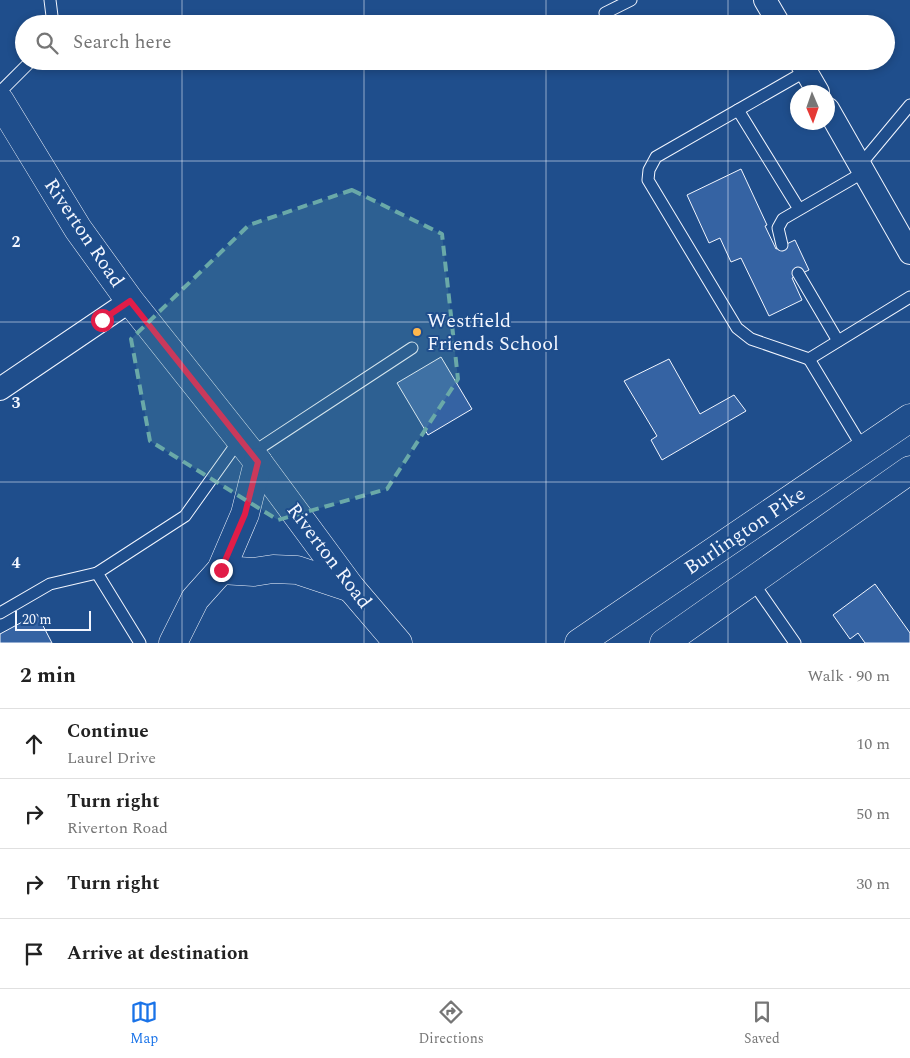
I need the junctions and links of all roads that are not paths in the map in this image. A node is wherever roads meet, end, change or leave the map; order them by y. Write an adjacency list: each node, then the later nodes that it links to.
1 (50, 0): 5 (lane)
2 (631, 0): 4 (lane)
3 (765, 0): 6 (street)
4 (605, 13)
5 (52, 15)
6 (774, 15)
7 (22, 70): 11 (lane)
8 (797, 70): 14 (lane)
9 (805, 70): 10 (street)
10 (814, 85)
11 (0, 92)
12 (0, 101): 22 (main road, Riverton Road)
13 (910, 105): 16 (lane)
14 (738, 110): 17 (lane); 25 (lane)
15 (835, 121): 16 (street)
16 (862, 168): 17 (lane); 18 (street)
17 (799, 209): 19 (lane)
18 (907, 241)
19 (782, 245)
20 (798, 273): 23 (lane)
21 (910, 297): 23 (lane)
22 (130, 301): 26 (street); 29 (main road, Riverton Road)
23 (838, 341): 25 (lane)
24 (412, 348): 29 (lane)
25 (809, 359): 28 (lane)
26 (0, 389)
27 (910, 418): 28 (main road, Burlington Pike)
28 (864, 450): 39 (main road, Burlington Pike)
29 (250, 451): 31 (main road); 32 (lane); 34 (main road, Riverton Road)
30 (910, 470): 33 (main road)
31 (221, 570): 34 (main road); 37 (main road)
32 (98, 573): 35 (lane); 36 (lane)
33 (752, 581): 40 (main road); 41 (lane)
34 (351, 588): 38 (main road, Riverton Road)
35 (0, 613)
36 (140, 643)
37 (173, 643)
38 (398, 643)
39 (579, 643)
40 (664, 643)
41 (795, 643)

